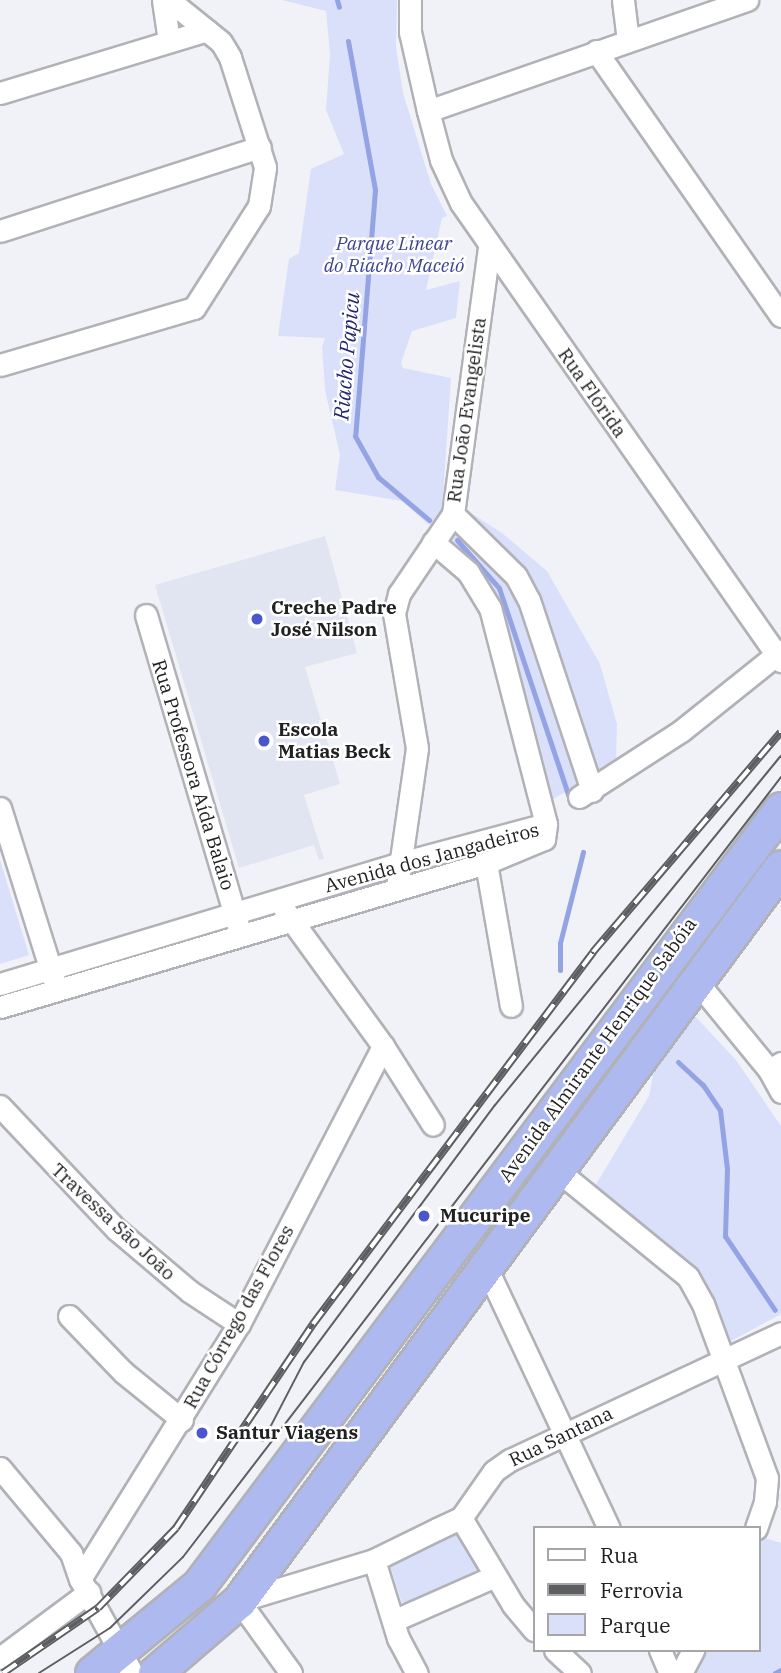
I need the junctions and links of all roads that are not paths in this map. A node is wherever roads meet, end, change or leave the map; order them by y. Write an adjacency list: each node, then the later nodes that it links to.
1 (163, 0): 7 (street)
2 (169, 0): 6 (street)
3 (410, 0): 11 (street, Rua Flórida)
4 (623, 0): 8 (street)
5 (747, 0): 8 (street)
6 (207, 30): 7 (street); 12 (street)
7 (169, 41): 10 (street)
8 (628, 41): 9 (street)
9 (596, 51): 11 (street); 15 (street)
10 (0, 93)
11 (428, 111): 14 (street, Rua Flórida)
12 (260, 147): 13 (street); 16 (street)
13 (0, 231)
14 (489, 248): 17 (street, Rua João Evangelista); 19 (street, Rua Flórida)
15 (781, 316)
16 (0, 365)
17 (443, 528): 19 (street); 22 (street); 24 (street, Rua João Evangelista)
18 (146, 615): 31 (street, Rua Professora Aída Balaio)
19 (780, 655)
20 (0, 808): 32 (street)
21 (781, 809): 27 (highway, Avenida Almirante Henrique Sabóia)
22 (549, 813): 23 (street, Avenida dos Jangadeiros); 24 (street, Avenida dos Jangadeiros)
23 (486, 863): 26 (street, Avenida dos Jangadeiros); 36 (street)
24 (397, 864): 26 (street, Rua João Evangelista); 28 (street, Avenida dos Jangadeiros)
25 (781, 866): 29 (highway, Avenida Almirante Henrique Sabóia)
26 (397, 887): 30 (street, Avenida dos Jangadeiros)
27 (716, 890): 29 (highway); 65 (highway, Avenida Almirante Henrique Sabóia)
28 (278, 902): 30 (street); 31 (street, Avenida dos Jangadeiros)
29 (746, 914): 33 (highway, Avenida Almirante Henrique Sabóia)
30 (292, 920): 31 (street, Avenida dos Jangadeiros); 38 (street)
31 (238, 925): 32 (street, Avenida dos Jangadeiros); 35 (street, Avenida dos Jangadeiros)
32 (50, 969): 34 (street, Avenida dos Jangadeiros); 35 (street)
33 (697, 982): 39 (street); 43 (highway, Avenida Almirante Henrique Sabóia)
34 (0, 984)
35 (57, 990): 37 (street, Avenida dos Jangadeiros)
36 (511, 1006)
37 (0, 1007)
38 (383, 1046): 42 (street); 46 (street, Rua Córrego das Flores)
39 (775, 1067): 40 (street)
40 (781, 1092)
41 (0, 1106): 46 (street, Travessa São João)
42 (433, 1125)
43 (557, 1170): 44 (highway, Avenida Almirante Henrique Sabóia); 48 (street)
44 (481, 1273): 50 (street); 58 (highway, Avenida Almirante Henrique Sabóia)
45 (69, 1315): 49 (street)
46 (239, 1324): 49 (street, Rua Córrego das Flores)
47 (781, 1333): 48 (street, Rua Santana)
48 (725, 1360): 50 (street, Rua Santana); 54 (street)
49 (181, 1420): 57 (street, Rua Córrego das Flores)
50 (564, 1434): 52 (street, Rua Santana); 53 (street)
51 (0, 1468): 57 (street)
52 (461, 1518): 55 (street, Rua Santana); 56 (street)
53 (608, 1526)
54 (757, 1526)
55 (374, 1560): 58 (street, Rua Santana); 59 (street)
56 (495, 1576): 59 (street); 60 (street)
57 (85, 1586): 64 (street); 65 (street)
58 (239, 1601): 67 (highway, Avenida Almirante Henrique Sabóia); 68 (street)
59 (395, 1620): 69 (street)
60 (532, 1627)
61 (557, 1652): 70 (street)
62 (661, 1652): 71 (street)
63 (692, 1652): 72 (street)
64 (0, 1658)
65 (127, 1663): 66 (highway, Avenida Almirante Henrique Sabóia)
66 (92, 1673)
67 (155, 1673)
68 (291, 1673)
69 (416, 1673)
70 (580, 1673)
71 (670, 1673)
72 (681, 1673)

